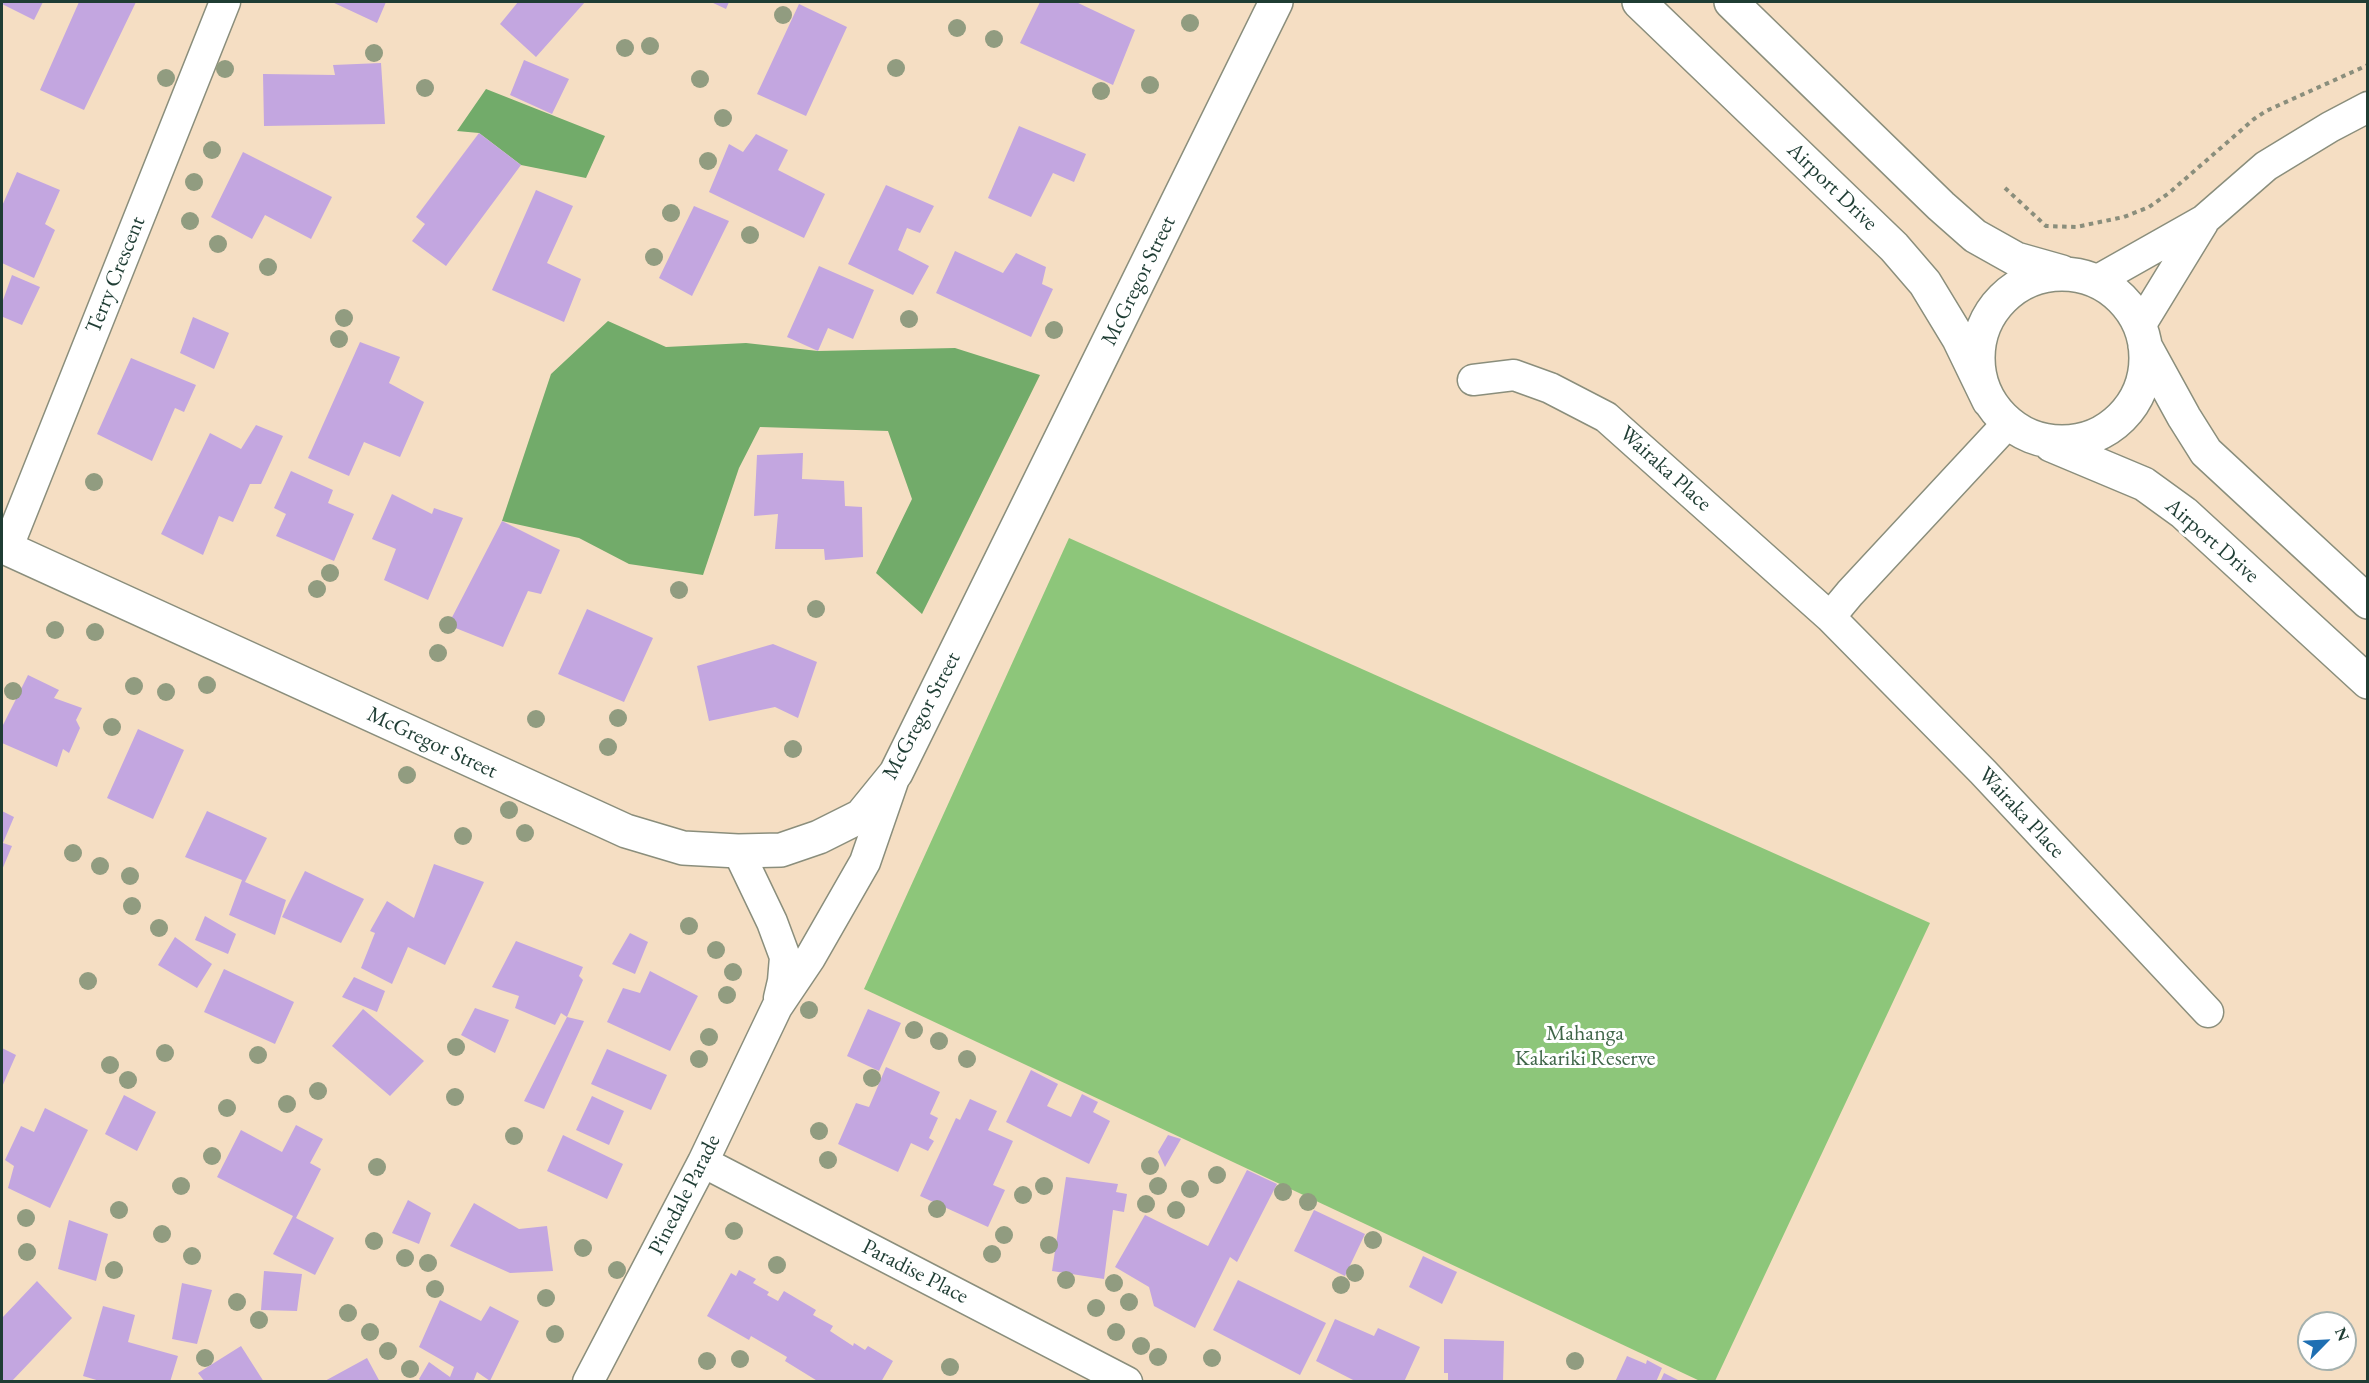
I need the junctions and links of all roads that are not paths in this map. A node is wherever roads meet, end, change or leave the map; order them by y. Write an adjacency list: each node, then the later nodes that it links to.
1 (225, 2): 11 (street, Terry Crescent)
2 (1276, 2): 15 (main road, McGregor Street)
3 (1639, 2): 10 (main road, Airport Drive)
4 (1731, 2): 7 (main road)
5 (2364, 110): 6 (street)
6 (2204, 220): 7 (street); 8 (street)
7 (2085, 278): 8 (main road); 10 (main road)
8 (2142, 336): 10 (main road); 12 (main road)
9 (1473, 380): 13 (street, Wairaka Place)
10 (2009, 420): 13 (street); 14 (main road, Airport Drive)
11 (4, 547): 16 (main road, McGregor Street)
12 (2367, 602)
13 (1830, 617): 18 (street, Wairaka Place)
14 (2367, 682)
15 (896, 773): 16 (main road, McGregor Street); 17 (street, Pinedale Parade)
16 (738, 851): 17 (street, Pinedale Parade)
17 (777, 1007): 19 (street, Pinedale Parade)
18 (2208, 1012)
19 (703, 1162): 20 (street, Pinedale Parade); 21 (street, Paradise Place)
20 (588, 1382)
21 (1128, 1382)

